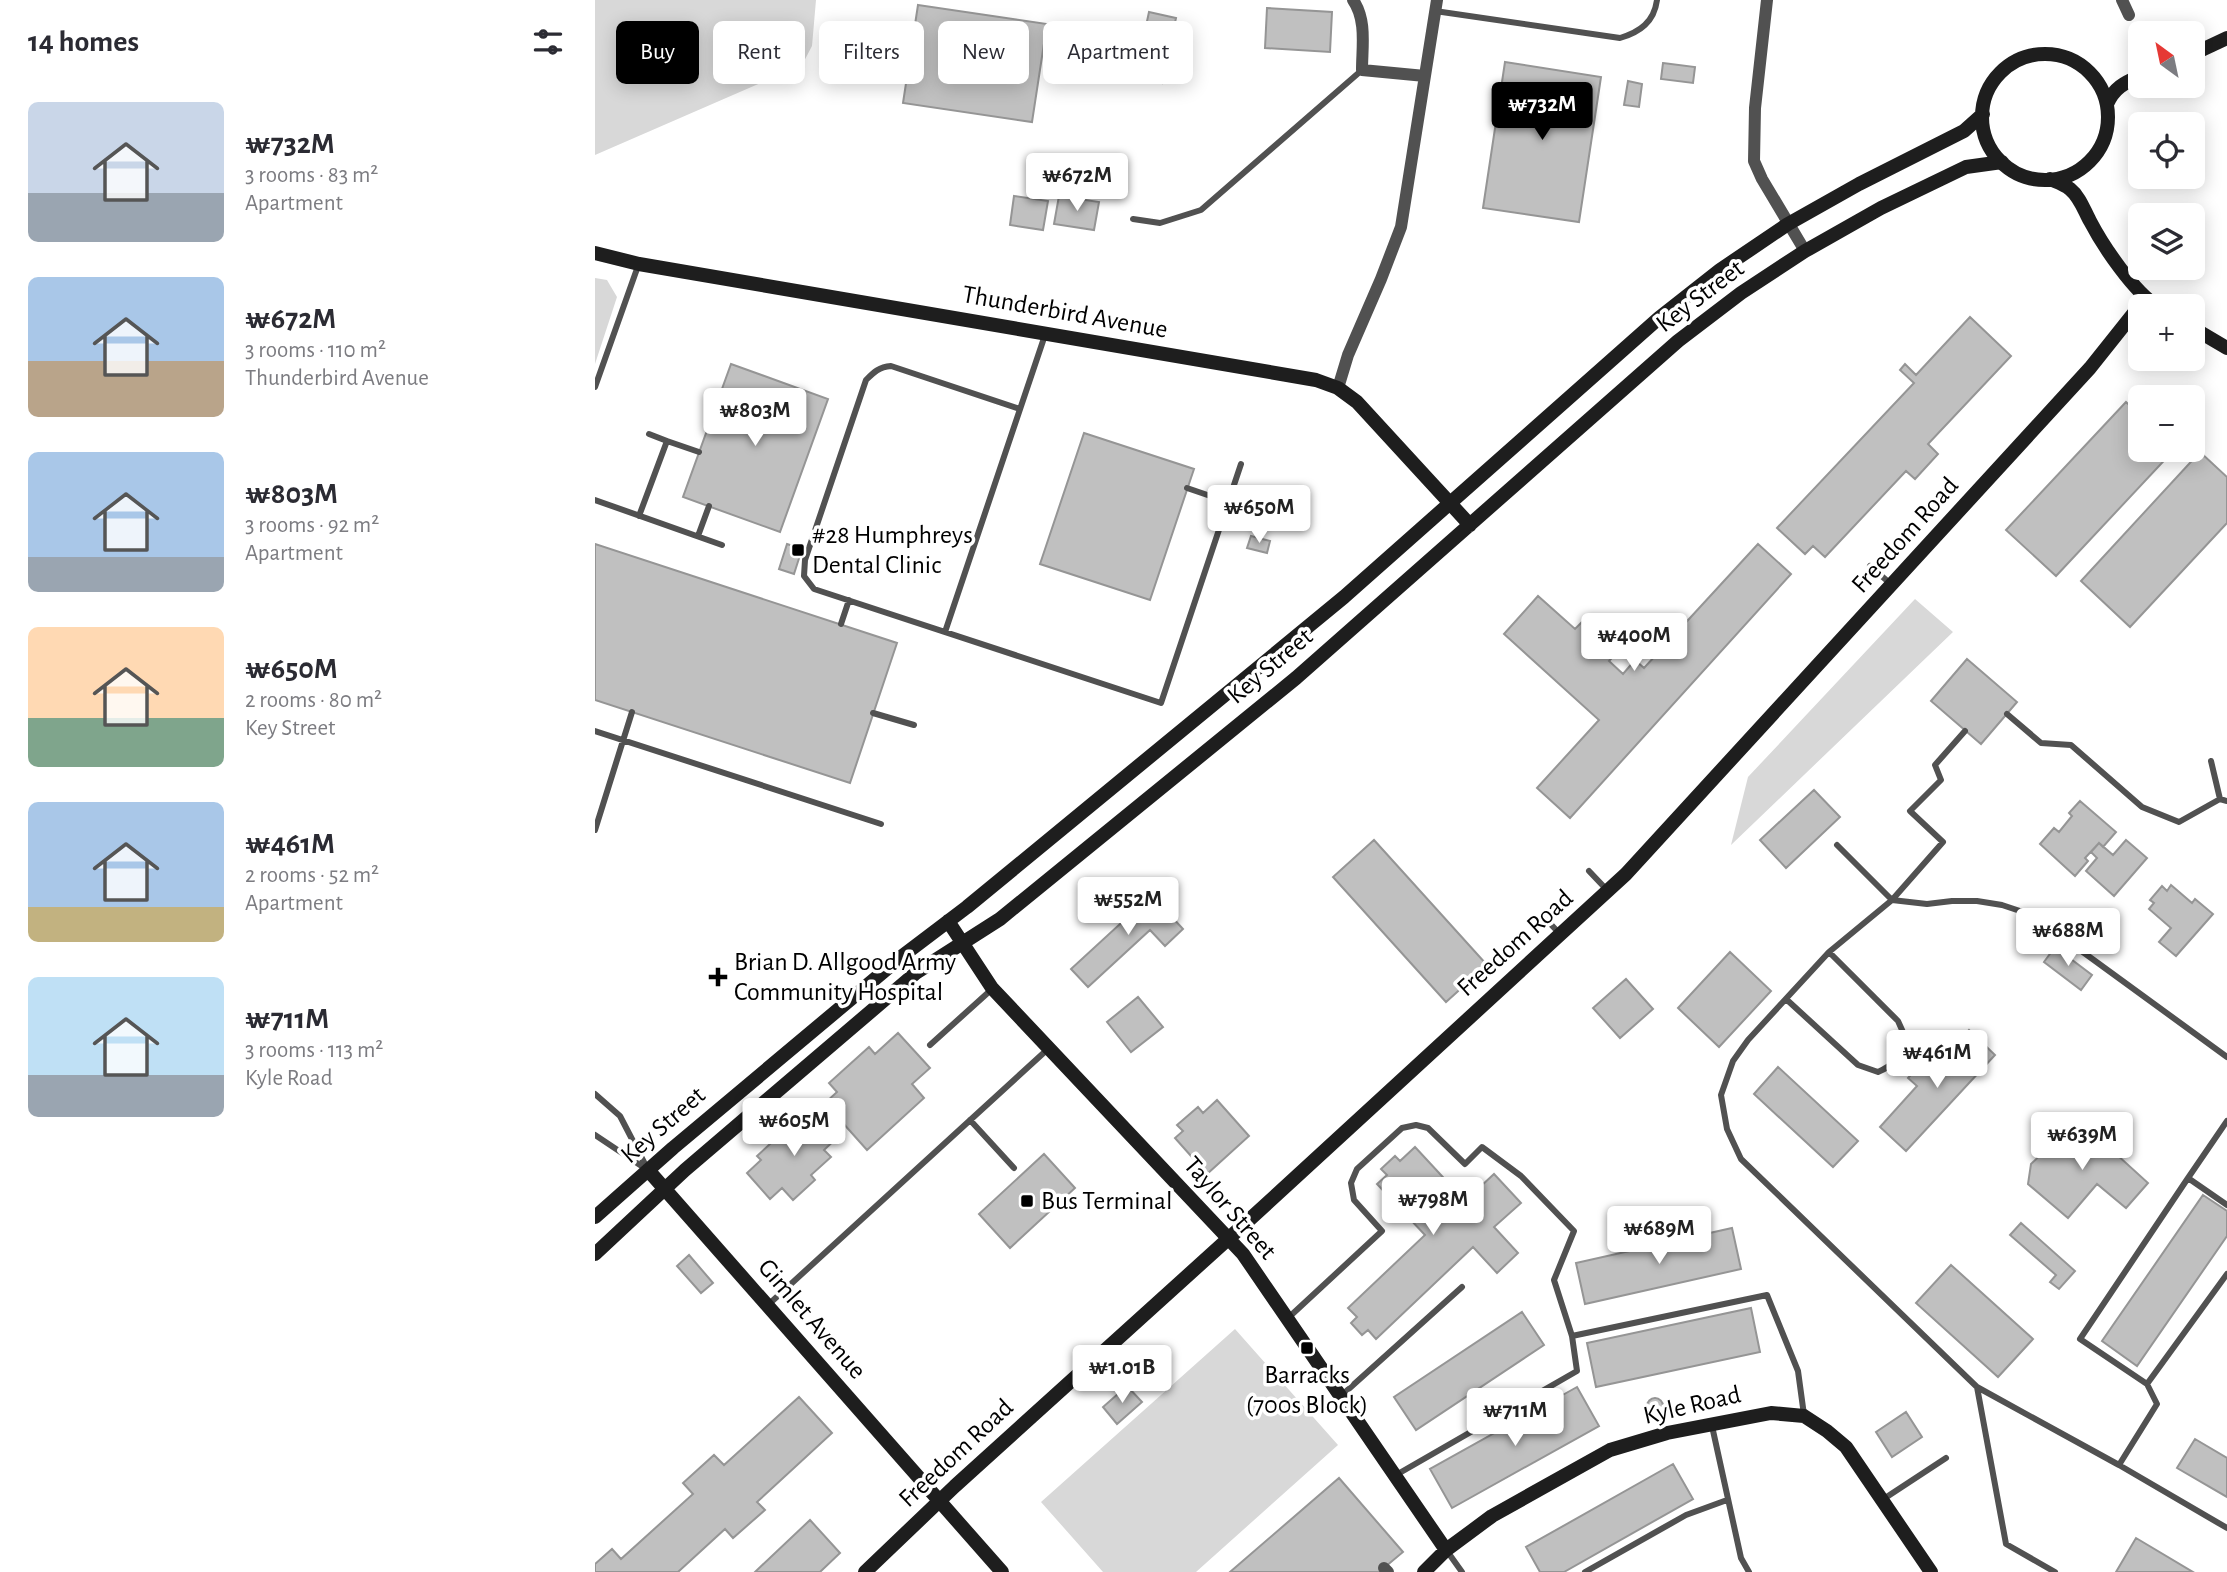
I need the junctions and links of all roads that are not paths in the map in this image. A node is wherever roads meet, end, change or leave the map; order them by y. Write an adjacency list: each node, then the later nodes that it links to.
1 (1353, 0): 9 (street)
2 (1657, 0): 5 (lane)
3 (1767, 0): 21 (street)
4 (2122, 0): 6 (street)
5 (1436, 5): 10 (street)
6 (2129, 15)
7 (2227, 38): 8 (street)
8 (2205, 48)
9 (1362, 70): 10 (street); 20 (lane)
10 (1425, 76): 31 (street)
11 (2096, 79): 13 (street); 14 (street); 15 (street)
12 (2128, 81): 13 (street)
13 (2124, 83): 14 (street)
14 (2107, 104): 17 (street)
15 (1983, 114): 16 (street); 21 (street, Key Street)
16 (2002, 162): 18 (street); 22 (street, Key Street)
17 (2084, 166): 18 (street); 19 (street)
18 (2050, 179): 19 (street)
19 (2078, 198): 25 (street)
20 (1133, 219)
21 (1788, 225): 22 (street); 40 (street, Key Street)
22 (1805, 251): 45 (street, Key Street)
23 (595, 253): 24 (street, Thunderbird Avenue)
24 (639, 264): 27 (street, Thunderbird Avenue); 30 (lane)
25 (2144, 294)
26 (2128, 328): 49 (street, Freedom Road)
27 (1045, 334): 31 (street, Thunderbird Avenue); 32 (lane)
28 (2205, 335): 29 (street)
29 (2227, 348)
30 (595, 387)
31 (1338, 388): 40 (street, Thunderbird Avenue)
32 (1020, 410): 50 (lane); 52 (lane)
33 (649, 434): 34 (lane)
34 (667, 440): 35 (lane); 43 (lane)
35 (699, 452)
36 (1241, 464): 39 (lane)
37 (1187, 488): 39 (lane)
38 (595, 500): 43 (lane)
39 (1228, 502): 42 (lane)
40 (1450, 502): 45 (street, Thunderbird Avenue); 69 (street, Key Street)
41 (709, 506): 46 (lane)
42 (1225, 511): 44 (lane); 52 (lane)
43 (639, 516): 46 (lane)
44 (1242, 516)
45 (1470, 525): 71 (street, Key Street)
46 (698, 536): 47 (lane)
47 (722, 545)
48 (1870, 566): 49 (lane)
49 (1892, 585): 66 (street, Freedom Road)
50 (849, 600): 51 (lane); 52 (lane)
51 (841, 624)
52 (945, 632)
53 (632, 712): 59 (lane)
54 (873, 713): 56 (lane)
55 (2007, 714): 61 (lane)
56 (914, 725)
57 (595, 731): 59 (lane)
58 (1965, 731): 67 (lane)
59 (623, 739): 62 (lane); 63 (lane)
60 (2211, 761): 61 (lane)
61 (2223, 800)
62 (881, 824)
63 (595, 831)
64 (1837, 845): 67 (lane)
65 (1589, 871): 66 (lane)
66 (1608, 891): 70 (street, Freedom Road)
67 (1892, 900): 72 (lane); 77 (lane)
68 (1542, 915): 70 (lane)
69 (948, 921): 71 (street, Taylor Street); 83 (street, Key Street)
70 (1561, 935): 88 (street, Freedom Road)
71 (963, 943): 73 (street, Taylor Street); 85 (street, Key Street)
72 (1829, 952): 74 (lane); 74 (lane)
73 (992, 988): 75 (lane); 76 (street, Taylor Street)
74 (1786, 999): 96 (lane)
75 (930, 1045)
76 (1049, 1048): 79 (lane); 88 (street, Taylor Street)
77 (2227, 1057)
78 (595, 1094): 83 (lane)
79 (970, 1120): 82 (lane); 92 (lane)
80 (2227, 1121): 84 (lane)
81 (595, 1135): 83 (lane)
82 (1014, 1168)
83 (648, 1170): 85 (street, Gimlet Avenue); 87 (street, Key Street)
84 (2188, 1178): 86 (lane); 95 (lane)
85 (665, 1189): 89 (street, Key Street); 92 (street, Gimlet Avenue)
86 (2227, 1205)
87 (595, 1217)
88 (1228, 1239): 93 (street, Taylor Street); 103 (street, Freedom Road)
89 (595, 1254)
90 (2227, 1274): 95 (lane)
91 (1462, 1287): 97 (lane)
92 (768, 1305): 103 (street, Gimlet Avenue)
93 (1287, 1319): 94 (lane); 97 (street, Taylor Street)
94 (1572, 1336): 98 (lane); 102 (lane)
95 (2147, 1384): 101 (lane)
96 (1977, 1387): 101 (lane); 115 (lane)
97 (1341, 1397): 102 (street, Taylor Street)
98 (1804, 1416): 99 (street, Kyle Road); 105 (street)
99 (1711, 1424): 104 (lane); 107 (street, Kyle Road)
100 (1946, 1458): 105 (lane)
101 (2119, 1465): 106 (lane)
102 (1394, 1476): 107 (street, Taylor Street)
103 (940, 1500): 108 (street, Freedom Road); 109 (street, Gimlet Avenue)
104 (1727, 1500): 112 (lane); 113 (lane)
105 (1882, 1500): 114 (street)
106 (2227, 1528)
107 (1446, 1550): 110 (street, Kyle Road); 111 (lane)
108 (865, 1572)
109 (1002, 1572)
110 (1424, 1572)
111 (1462, 1572)
112 (1585, 1572)
113 (1749, 1572)
114 (1931, 1572)
115 (2055, 1572)

